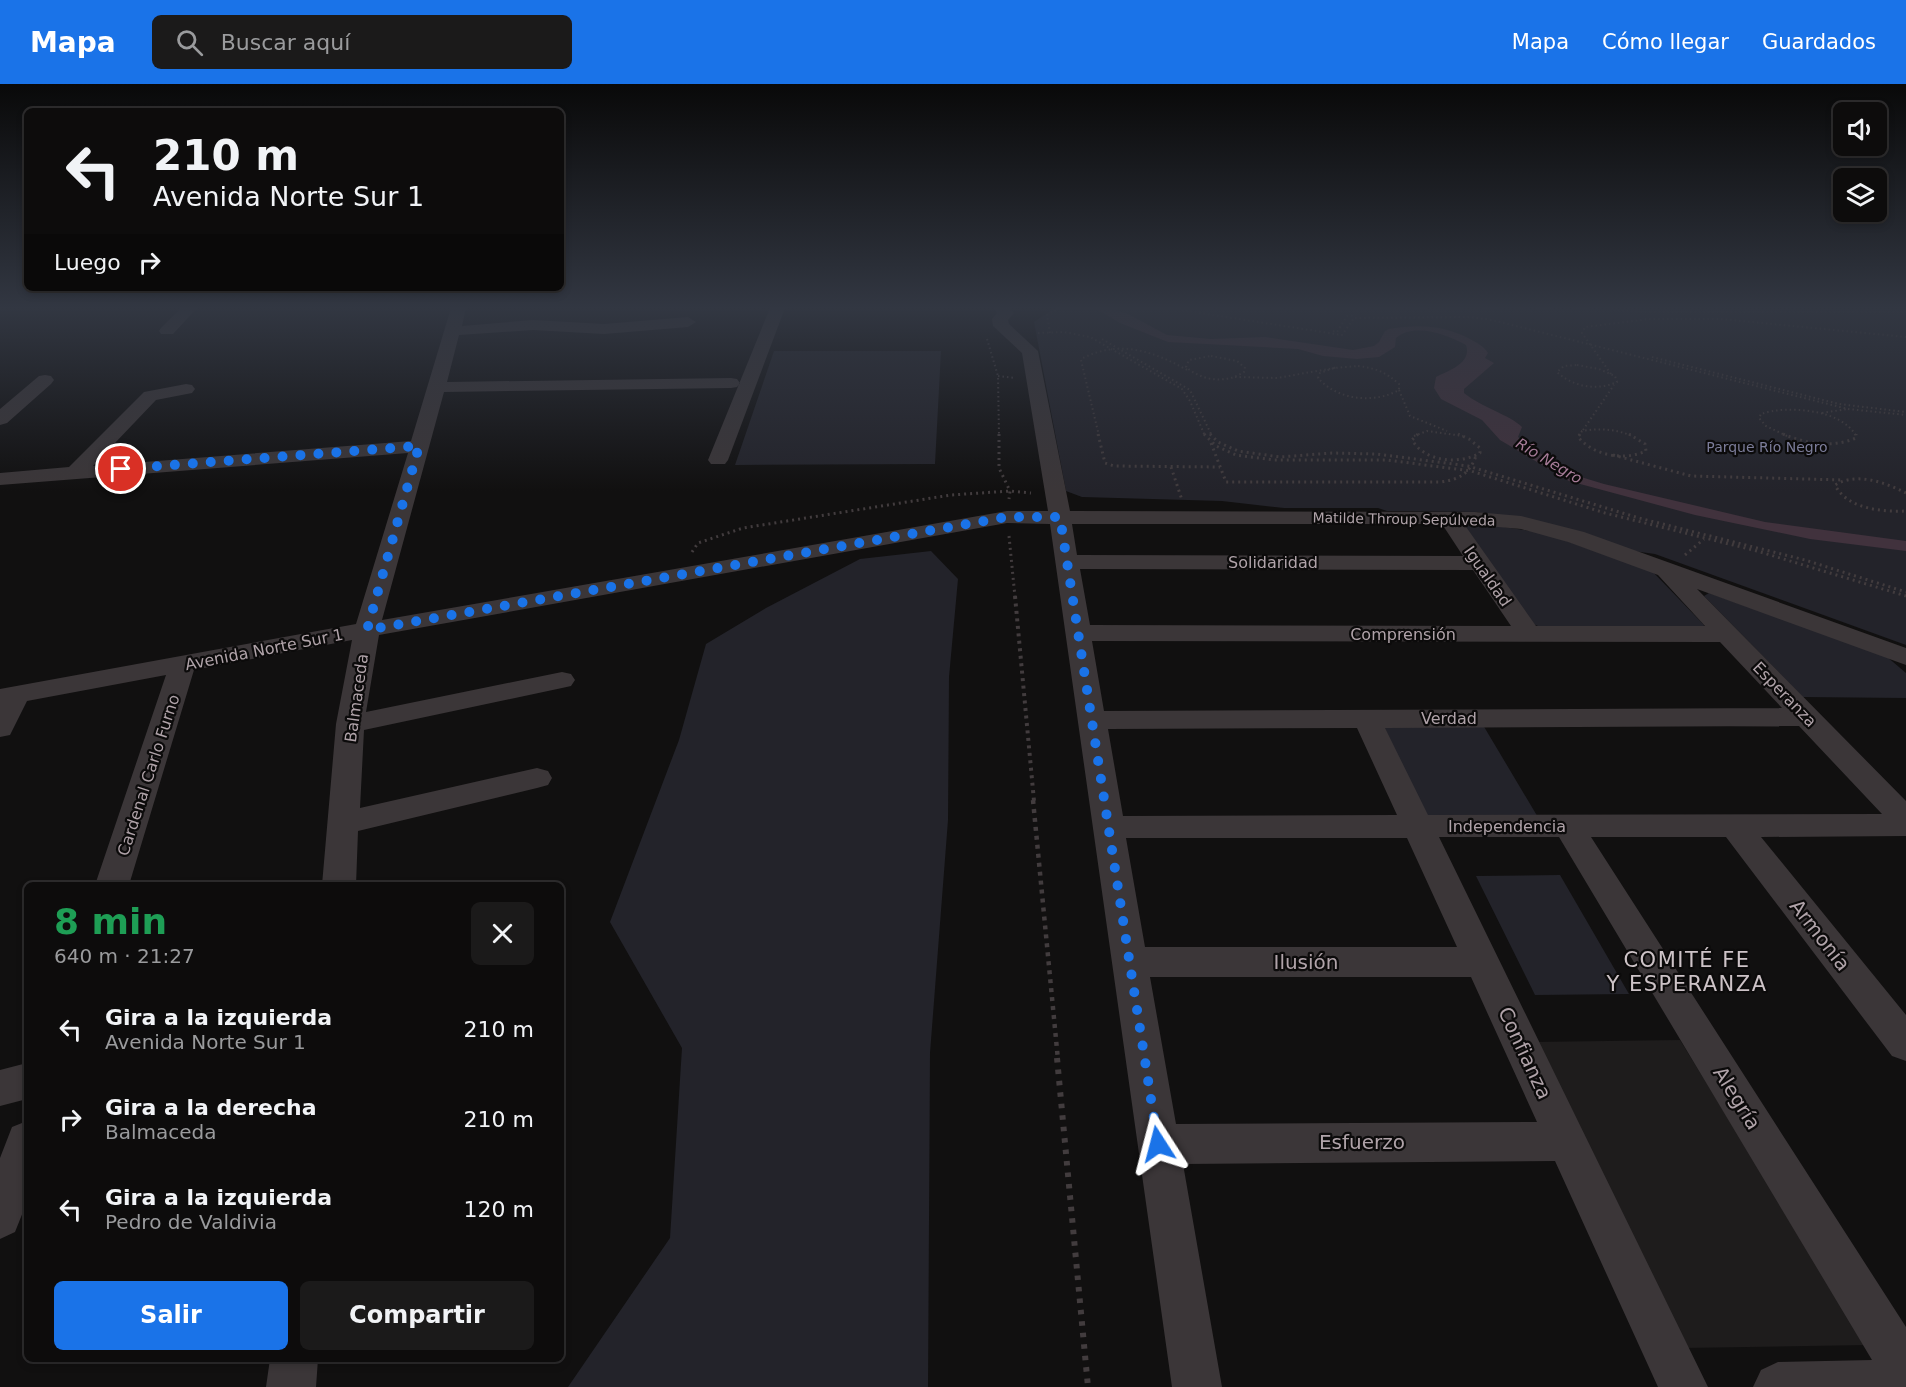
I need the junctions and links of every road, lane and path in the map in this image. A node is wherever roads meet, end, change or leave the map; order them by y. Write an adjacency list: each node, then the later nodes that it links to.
1 (442, 369): 24 (street, Balmaceda)
2 (754, 369): 37 (street)
3 (996, 369): 44 (path)
4 (1033, 369): 46 (street)
5 (1083, 369): 38 (path)
6 (1147, 369): 33 (path)
7 (1154, 369): 40 (path)
8 (1185, 369): 18 (path)
9 (1245, 369): 20 (path)
10 (1327, 369): 20 (path)
11 (1332, 369): 26 (path)
12 (1365, 369): 26 (path)
13 (1561, 369): 23 (path)
14 (1598, 369): 19 (path)
15 (1607, 369): 19 (path)
16 (1691, 369): 27 (path)
17 (1695, 369): 29 (path)
18 (1189, 371): 20 (path)
19 (1611, 374): 23 (path)
20 (1235, 377)
21 (45, 380): 30 (street)
22 (731, 383): 24 (street)
23 (1614, 384): 31 (path)
24 (437, 387): 34 (street, Balmaceda)
25 (186, 389): 41 (street)
26 (1399, 390): 32 (path)
27 (1848, 409): 28 (path); 29 (path)
28 (1817, 413): 28 (path)
29 (1906, 413)
30 (0, 419)
31 (1582, 431): 35 (path); 35 (path)
32 (1459, 435): 36 (path); 36 (path)
33 (1210, 442): 39 (path); 40 (path)
34 (419, 446): 41 (street); 58 (street, Balmaceda)
35 (1613, 455): 42 (path)
36 (1476, 456): 40 (path)
37 (718, 460)
38 (1171, 467): 39 (path); 49 (path)
39 (1220, 467): 40 (path)
40 (1472, 469): 55 (path); 56 (path)
41 (75, 473): 43 (street)
42 (1844, 480): 45 (path); 47 (path)
43 (4, 483)
44 (1010, 490): 46 (path); 48 (path); 54 (path)
45 (1906, 492)
46 (1057, 507): 48 (street, Avenida Norte Sur 1); 49 (street, Matilde Throup Sepúlveda); 51 (street)
47 (1906, 511)
48 (1007, 517): 54 (street, Avenida Norte Sur 1); 95 (path)
49 (1188, 517): 50 (street, Matilde Throup Sepúlveda)
50 (1448, 518): 52 (street, Igualdad); 53 (street, Matilde Throup Sepúlveda)
51 (1067, 562): 52 (street, Solidaridad); 59 (street)
52 (1479, 562): 60 (street, Igualdad)
53 (1664, 568): 61 (street, Esperanza); 62 (street, Matilde Throup Sepúlveda)
54 (675, 574): 58 (street, Avenida Norte Sur 1)
55 (1886, 590): 56 (path); 57 (path)
56 (1901, 590): 57 (path)
57 (1906, 593)
58 (367, 630): 63 (street, Avenida Norte Sur 1); 70 (street, Balmaceda)
59 (1078, 633): 60 (street, Comprensión); 69 (street)
60 (1529, 634): 61 (street, Comprensión)
61 (1727, 634): 67 (street, Esperanza)
62 (1896, 653): 64 (street)
63 (183, 664): 66 (street, Avenida Norte Sur 1); 80 (street, Cardenal Carlo Furno)
64 (1906, 667)
65 (562, 680): 70 (street)
66 (9, 697): 71 (street)
67 (1807, 717): 68 (street, Verdad); 73 (street, Esperanza)
68 (1367, 719): 69 (street, Verdad); 77 (street, Confianza)
69 (1092, 720): 79 (street)
70 (350, 724): 74 (street, Balmaceda)
71 (0, 728)
72 (537, 778): 74 (street)
73 (1906, 820)
74 (344, 824): 81 (street, Balmaceda)
75 (1734, 825): 76 (street, Independencia); 78 (street, Independencia); 84 (street, Armonía)
76 (1906, 825)
77 (1418, 826): 78 (street, Independencia); 79 (street, Independencia); 83 (street, Confianza)
78 (1568, 826): 92 (street, Alegría)
79 (1108, 827): 82 (street)
80 (113, 882)
81 (339, 882)
82 (1130, 962): 83 (street, Ilusión); 88 (street)
83 (1482, 962): 87 (street, Confianza)
84 (1906, 1044)
85 (24, 1081): 86 (street)
86 (0, 1088)
87 (1566, 1141): 88 (street, Esfuerzo); 97 (street, Confianza)
88 (1158, 1144): 96 (street)
89 (24, 1149): 90 (street)
90 (0, 1217)
91 (294, 1362): 94 (street)
92 (1906, 1371)
93 (1906, 1383): 98 (street)
94 (291, 1387)
95 (1088, 1387)
96 (1197, 1387)
97 (1683, 1387)
98 (1778, 1387)

